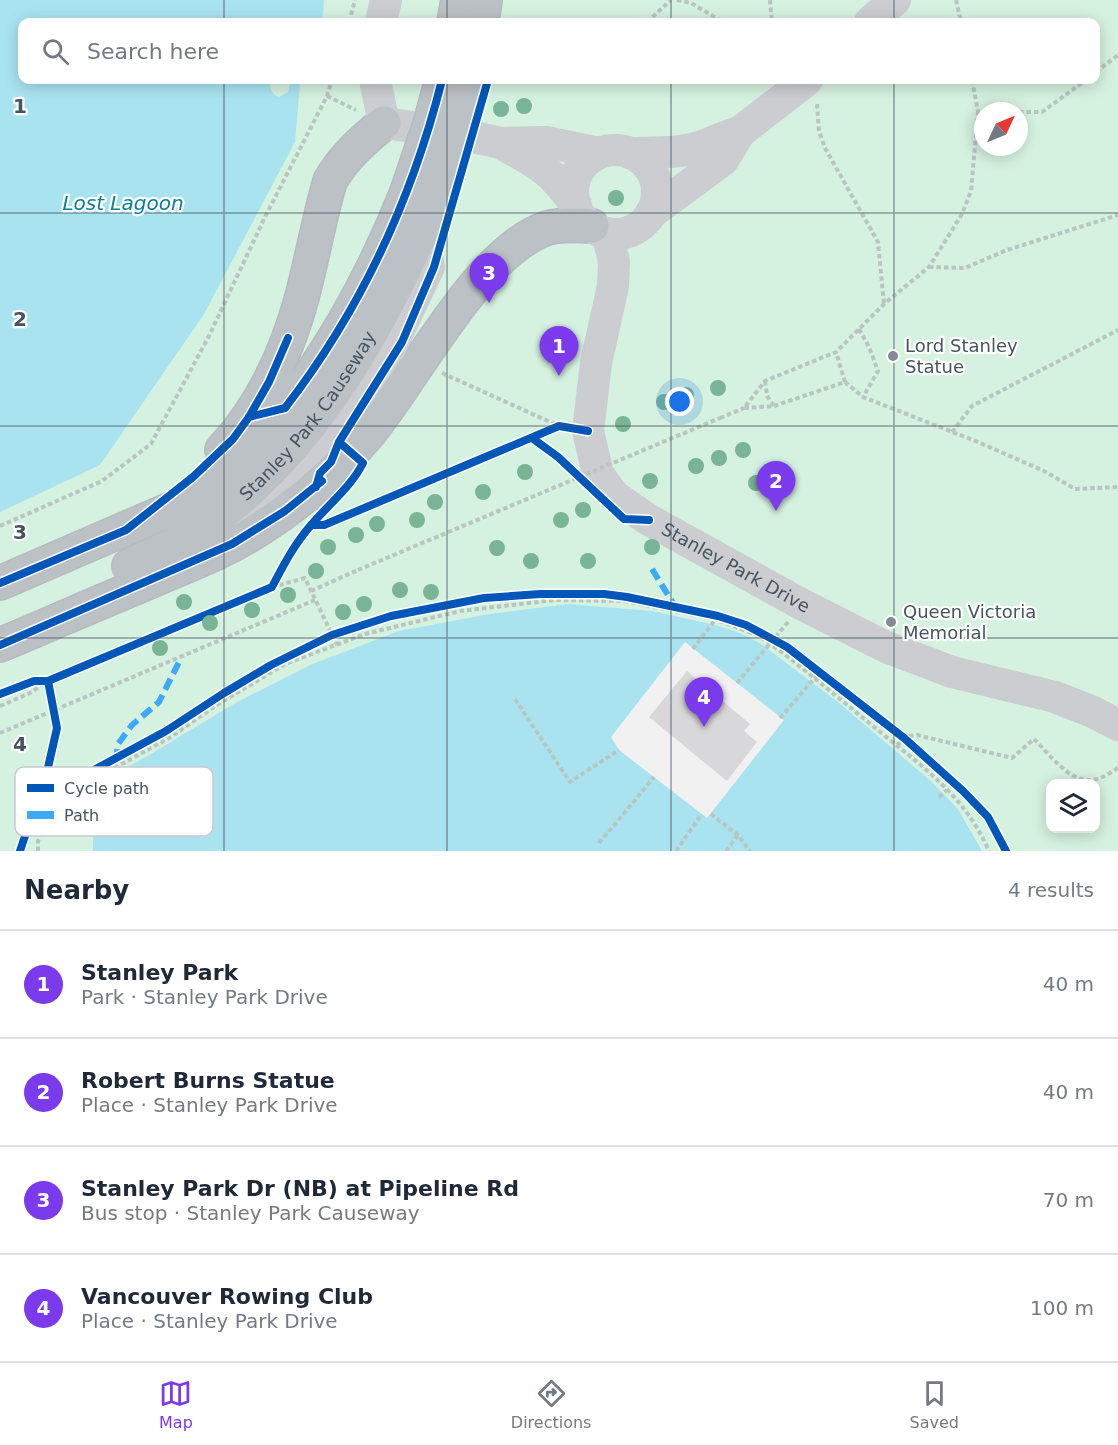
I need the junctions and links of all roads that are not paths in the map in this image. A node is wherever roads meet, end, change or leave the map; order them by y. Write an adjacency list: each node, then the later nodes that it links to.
1 (386, 0): 5 (street)
2 (458, 0): 6 (highway)
3 (485, 0): 7 (highway)
4 (895, 0): 8 (street)
5 (382, 18)
6 (455, 18)
7 (483, 18)
8 (875, 18)
9 (375, 84): 13 (street)
10 (441, 84): 18 (highway, Stanley Park Causeway, bridge)
11 (471, 84): 18 (highway, Stanley Park Causeway, bridge)
12 (811, 89): 14 (street)
13 (373, 118): 15 (street); 21 (highway)
14 (740, 132): 17 (street); 19 (street)
15 (501, 143): 16 (street); 20 (street)
16 (599, 153): 17 (street); 20 (street)
17 (630, 153): 19 (street)
18 (421, 209): 21 (highway, Stanley Park Causeway); 22 (street); 24 (highway, Stanley Park Causeway)
19 (651, 213): 20 (street)
20 (592, 222): 22 (highway); 26 (street, Stanley Park Drive)
21 (126, 530): 23 (highway, Stanley Park Causeway)
22 (181, 568): 25 (highway)
23 (0, 583)
24 (0, 621)
25 (0, 645)
26 (1118, 725)

